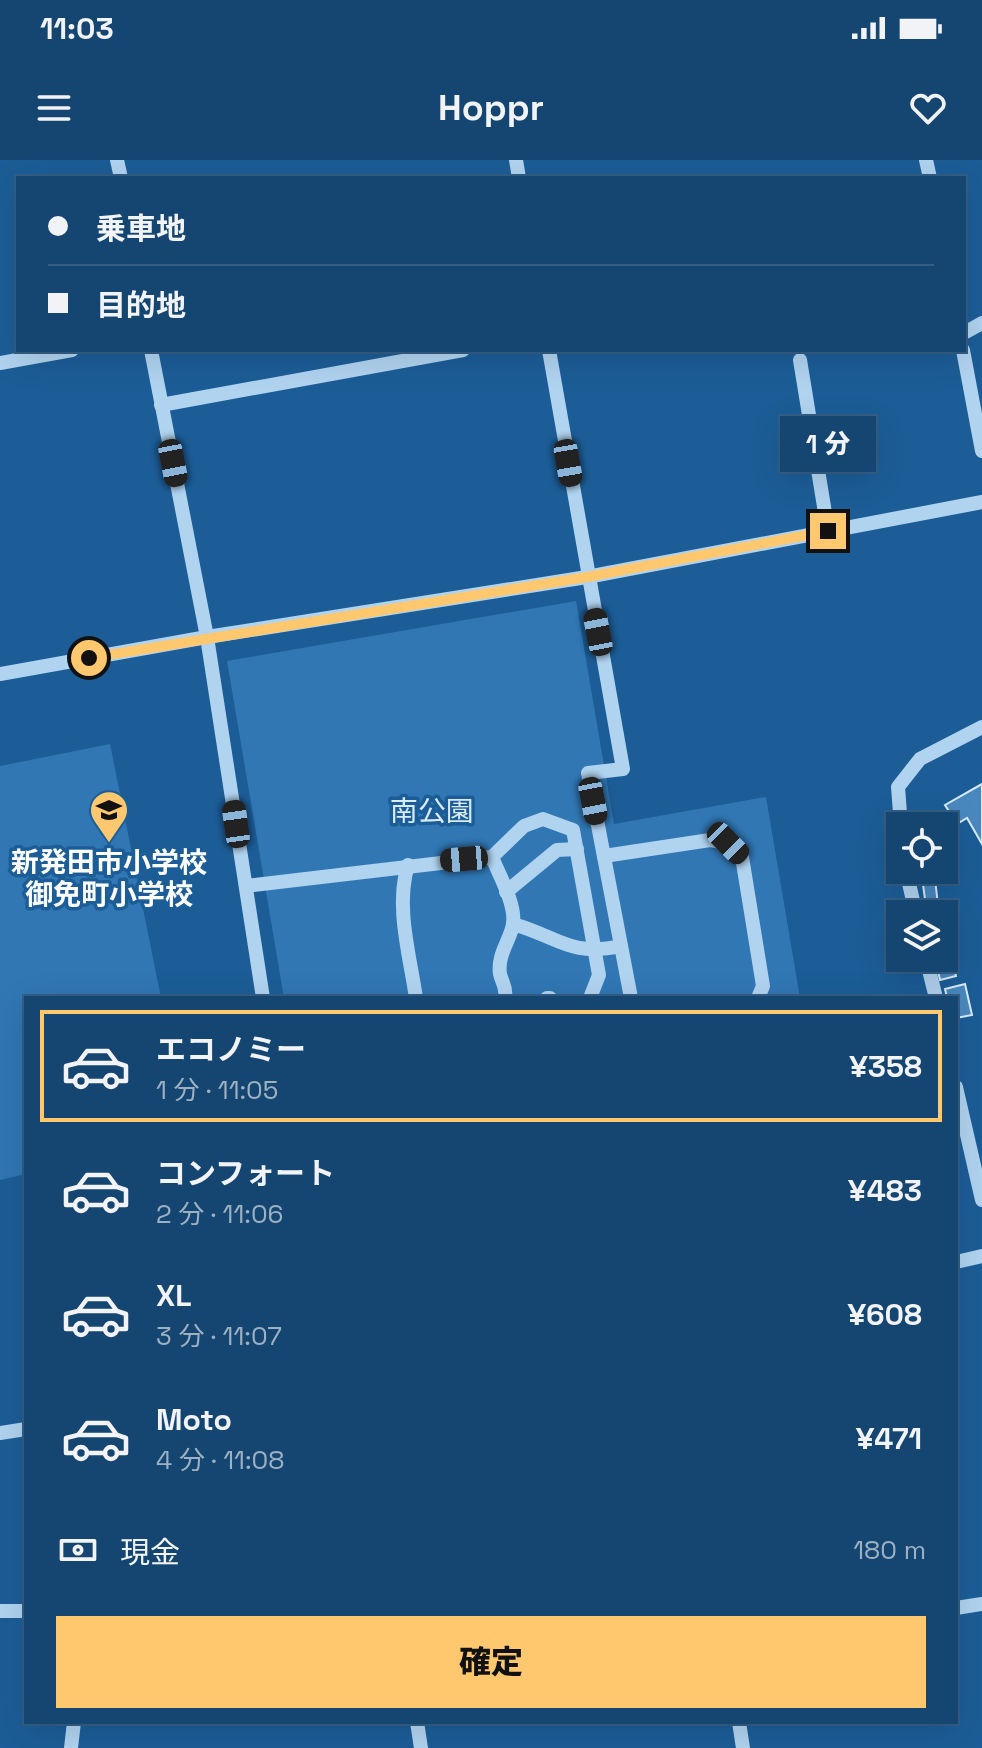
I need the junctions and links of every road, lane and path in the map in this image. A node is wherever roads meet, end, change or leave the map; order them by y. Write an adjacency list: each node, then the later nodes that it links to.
1 (61, 352): 7 (street)
2 (151, 352): 8 (street)
3 (452, 352): 8 (street)
4 (549, 352): 12 (street)
5 (963, 352): 9 (street)
6 (800, 360): 11 (street)
7 (0, 363)
8 (161, 405): 13 (street)
9 (982, 451)
10 (982, 502): 11 (street)
11 (828, 531): 12 (street)
12 (587, 577): 13 (street); 18 (street)
13 (207, 637): 14 (street); 21 (street)
14 (0, 674)
15 (982, 727): 16 (street)
16 (900, 812)
17 (577, 849): 19 (street); 22 (street); 25 (street)
18 (604, 856): 24 (street); 32 (street)
19 (492, 857): 20 (street); 22 (street)
20 (408, 865): 21 (street); 28 (street)
21 (246, 886): 27 (street)
22 (506, 892): 23 (street)
23 (513, 924): 25 (street); 29 (street)
24 (621, 946): 25 (street); 31 (street)
25 (596, 951): 30 (street)
26 (930, 972): 33 (street)
27 (263, 996)
28 (416, 996)
29 (505, 996)
30 (591, 996)
31 (631, 996)
32 (759, 996)
33 (936, 996)
34 (958, 1096): 35 (street)
35 (982, 1200)
36 (982, 1256): 37 (street)
37 (958, 1262)
38 (24, 1429): 39 (street)
39 (0, 1433)
40 (982, 1604): 41 (street)
41 (958, 1608)
42 (0, 1611): 43 (street)
43 (24, 1611)
44 (74, 1724): 47 (street)
45 (417, 1724): 48 (street)
46 (739, 1724): 49 (street)
47 (71, 1748)
48 (421, 1748)
49 (743, 1748)

